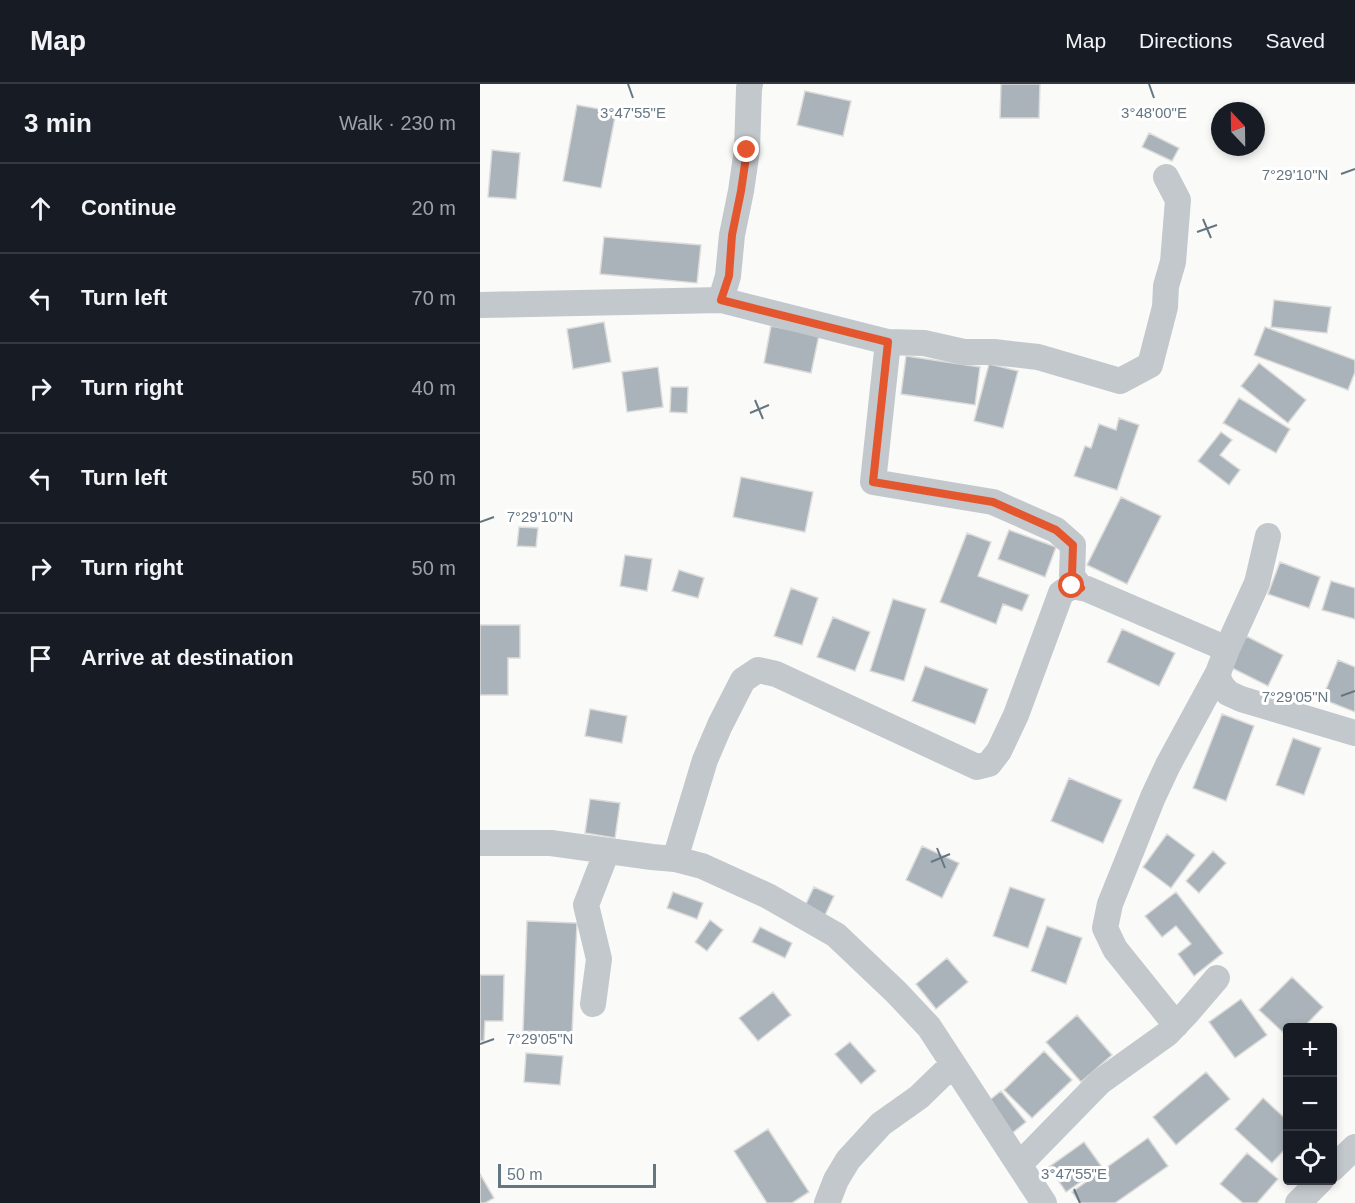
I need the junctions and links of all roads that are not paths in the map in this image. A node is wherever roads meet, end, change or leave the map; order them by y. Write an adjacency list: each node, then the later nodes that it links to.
1 (750, 84): 3 (street)
2 (1166, 177): 5 (street)
3 (721, 300): 4 (street); 5 (street)
4 (480, 305)
5 (888, 342): 7 (street)
6 (1268, 536): 8 (street)
7 (1081, 588): 8 (street); 13 (street)
8 (1227, 649): 9 (street)
9 (1218, 674): 10 (street); 16 (street)
10 (1355, 733)
11 (480, 843): 12 (street)
12 (607, 851): 13 (street); 15 (street)
13 (675, 859): 17 (street)
14 (1217, 978): 16 (street)
15 (593, 1004)
16 (1176, 1025): 20 (street)
17 (953, 1064): 20 (street); 22 (street)
18 (1355, 1147): 19 (street)
19 (1337, 1164)
20 (1019, 1165): 23 (street)
21 (1316, 1185): 24 (street)
22 (827, 1203)
23 (1044, 1203)
24 (1298, 1203)

